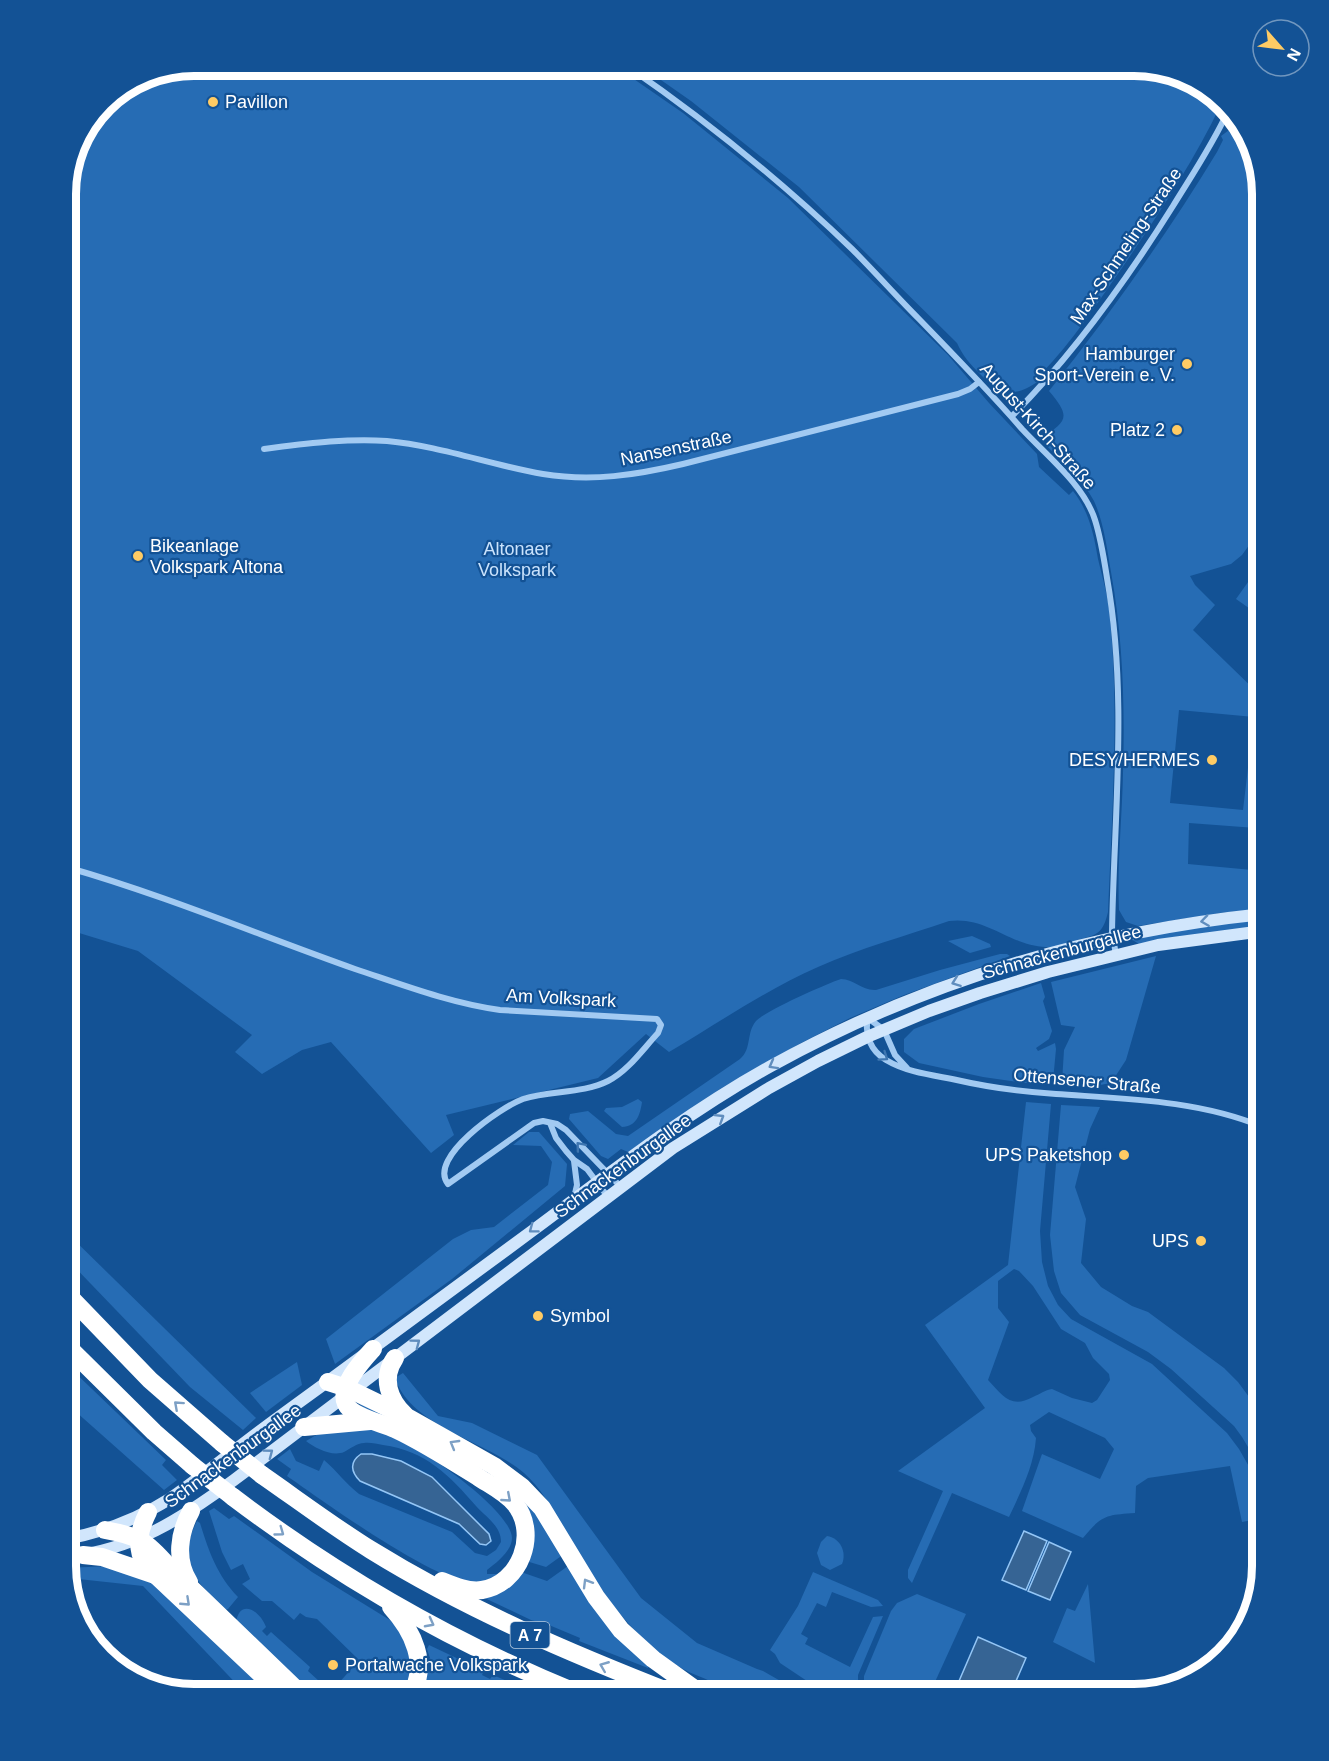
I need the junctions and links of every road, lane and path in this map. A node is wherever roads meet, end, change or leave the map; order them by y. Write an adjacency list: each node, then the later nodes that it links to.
1 (643, 77): 3 (street, August-Kirch-Straße)
2 (1224, 118): 4 (street, Max-Schmeling-Straße)
3 (980, 382): 4 (street, August-Kirch-Straße); 5 (street, Nansenstraße)
4 (1012, 416): 9 (street, August-Kirch-Straße)
5 (264, 449)
6 (77, 870): 15 (street, Am Volkspark)
7 (1252, 915): 9 (main road, Schnackenburgallee, one-way to 9)
8 (1252, 932): 10 (main road, Schnackenburgallee)
9 (1113, 937): 10 (street, August-Kirch-Straße); 11 (main road, Schnackenburgallee, one-way to 11)
10 (1116, 955): 12 (main road, Schnackenburgallee)
11 (867, 1018): 12 (street); 13 (street); 18 (main road, Schnackenburgallee, one-way to 18)
12 (884, 1030): 13 (main road, Schnackenburgallee); 14 (street)
13 (867, 1037): 14 (street, Ottensener Straße, one-way to 14); 20 (main road, Schnackenburgallee, one-way to 13)
14 (907, 1068): 16 (street, Ottensener Straße)
15 (550, 1123): 17 (street); 18 (street, one-way to 15)
16 (1252, 1123)
17 (574, 1160): 19 (street); 22 (street)
18 (608, 1174): 19 (main road, Schnackenburgallee); 20 (street)
19 (597, 1182): 21 (street); 22 (main road, Schnackenburgallee)
20 (621, 1187): 21 (main road, Schnackenburgallee)
21 (609, 1197): 26 (main road, Schnackenburgallee, one-way to 21)
22 (573, 1200): 24 (main road, Schnackenburgallee, one-way to 24)
23 (77, 1304): 39 (highway, A 7, one-way to 23, bridge)
24 (373, 1349): 27 (main road, Schnackenburgallee); 28 (highway)
25 (77, 1356): 42 (highway, A 7, one-way to 42, bridge)
26 (395, 1358): 28 (main road, Schnackenburgallee); 29 (highway)
27 (328, 1382): 28 (highway); 33 (main road, Schnackenburgallee)
28 (348, 1392): 29 (highway); 30 (highway); 31 (main road, Schnackenburgallee)
29 (409, 1418): 48 (highway, one-way to 29)
30 (376, 1422): 31 (highway); 39 (highway, one-way to 39)
31 (304, 1427): 32 (main road, Schnackenburgallee, one-way to 31)
32 (191, 1511): 36 (main road, Schnackenburgallee); 41 (highway)
33 (148, 1512): 34 (main road, Schnackenburgallee); 36 (highway)
34 (105, 1530): 35 (main road, Schnackenburgallee); 36 (highway)
35 (77, 1536)
36 (139, 1539): 37 (main road, Schnackenburgallee); 40 (highway); 41 (highway)
37 (77, 1555)
38 (77, 1556): 40 (highway)
39 (389, 1561): 47 (highway, A 7, one-way to 39)
40 (155, 1575): 43 (highway, one-way to 43)
41 (195, 1591): 44 (highway)
42 (379, 1595): 45 (highway); 46 (highway, A 7, one-way to 46)
43 (271, 1684)
44 (291, 1684)
45 (416, 1684)
46 (557, 1684)
47 (650, 1684)
48 (688, 1684)

